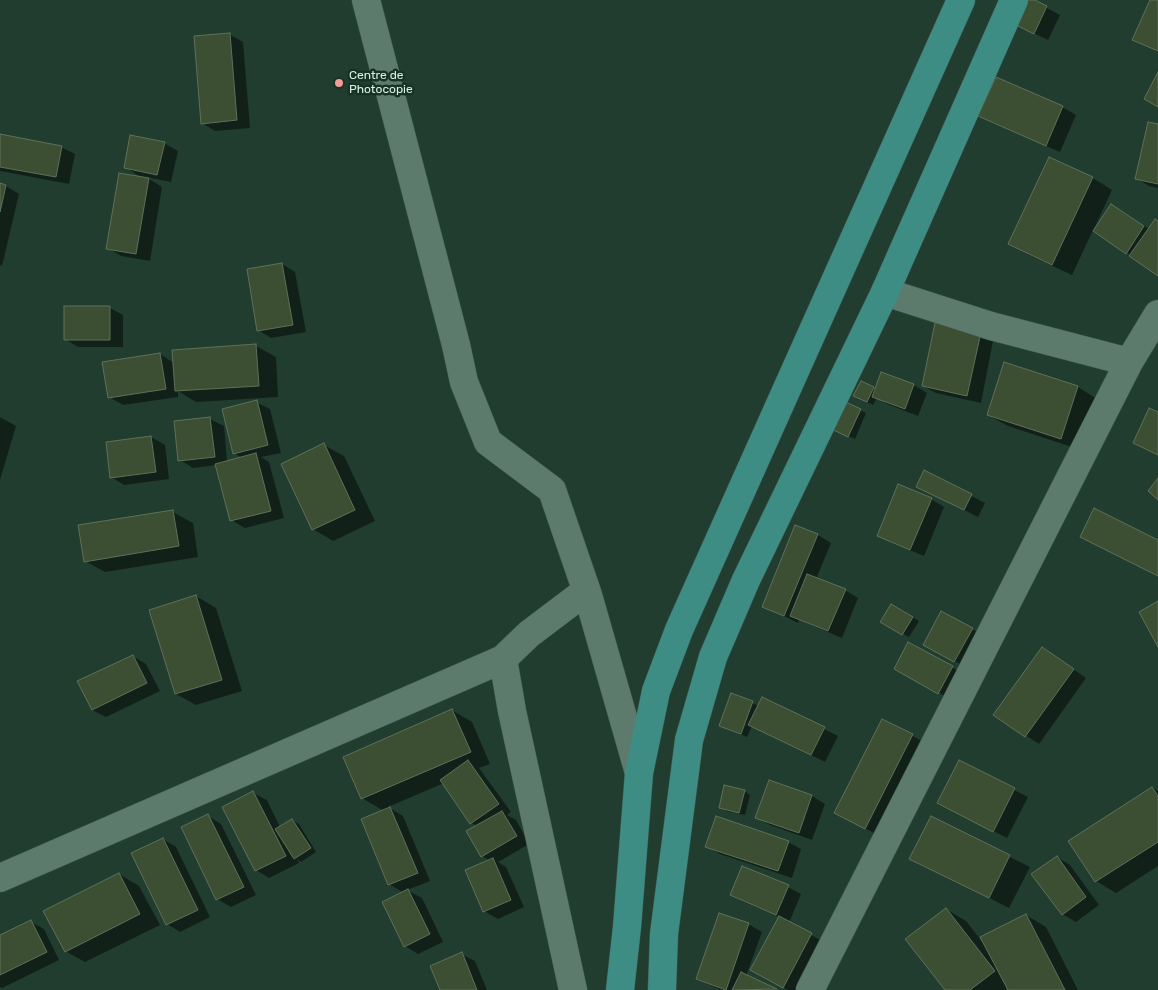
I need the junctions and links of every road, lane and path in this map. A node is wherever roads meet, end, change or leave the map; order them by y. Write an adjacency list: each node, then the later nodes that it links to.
1 (366, 0): 7 (street)
2 (962, 0): 9 (main road)
3 (1014, 0): 4 (main road)
4 (885, 292): 6 (street); 13 (main road)
5 (1155, 325): 6 (street)
6 (1129, 362): 14 (street)
7 (588, 595): 8 (street); 9 (street)
8 (503, 659): 10 (street); 11 (street)
9 (639, 773): 12 (main road)
10 (0, 878)
11 (574, 990)
12 (620, 990)
13 (662, 990)
14 (810, 990)

